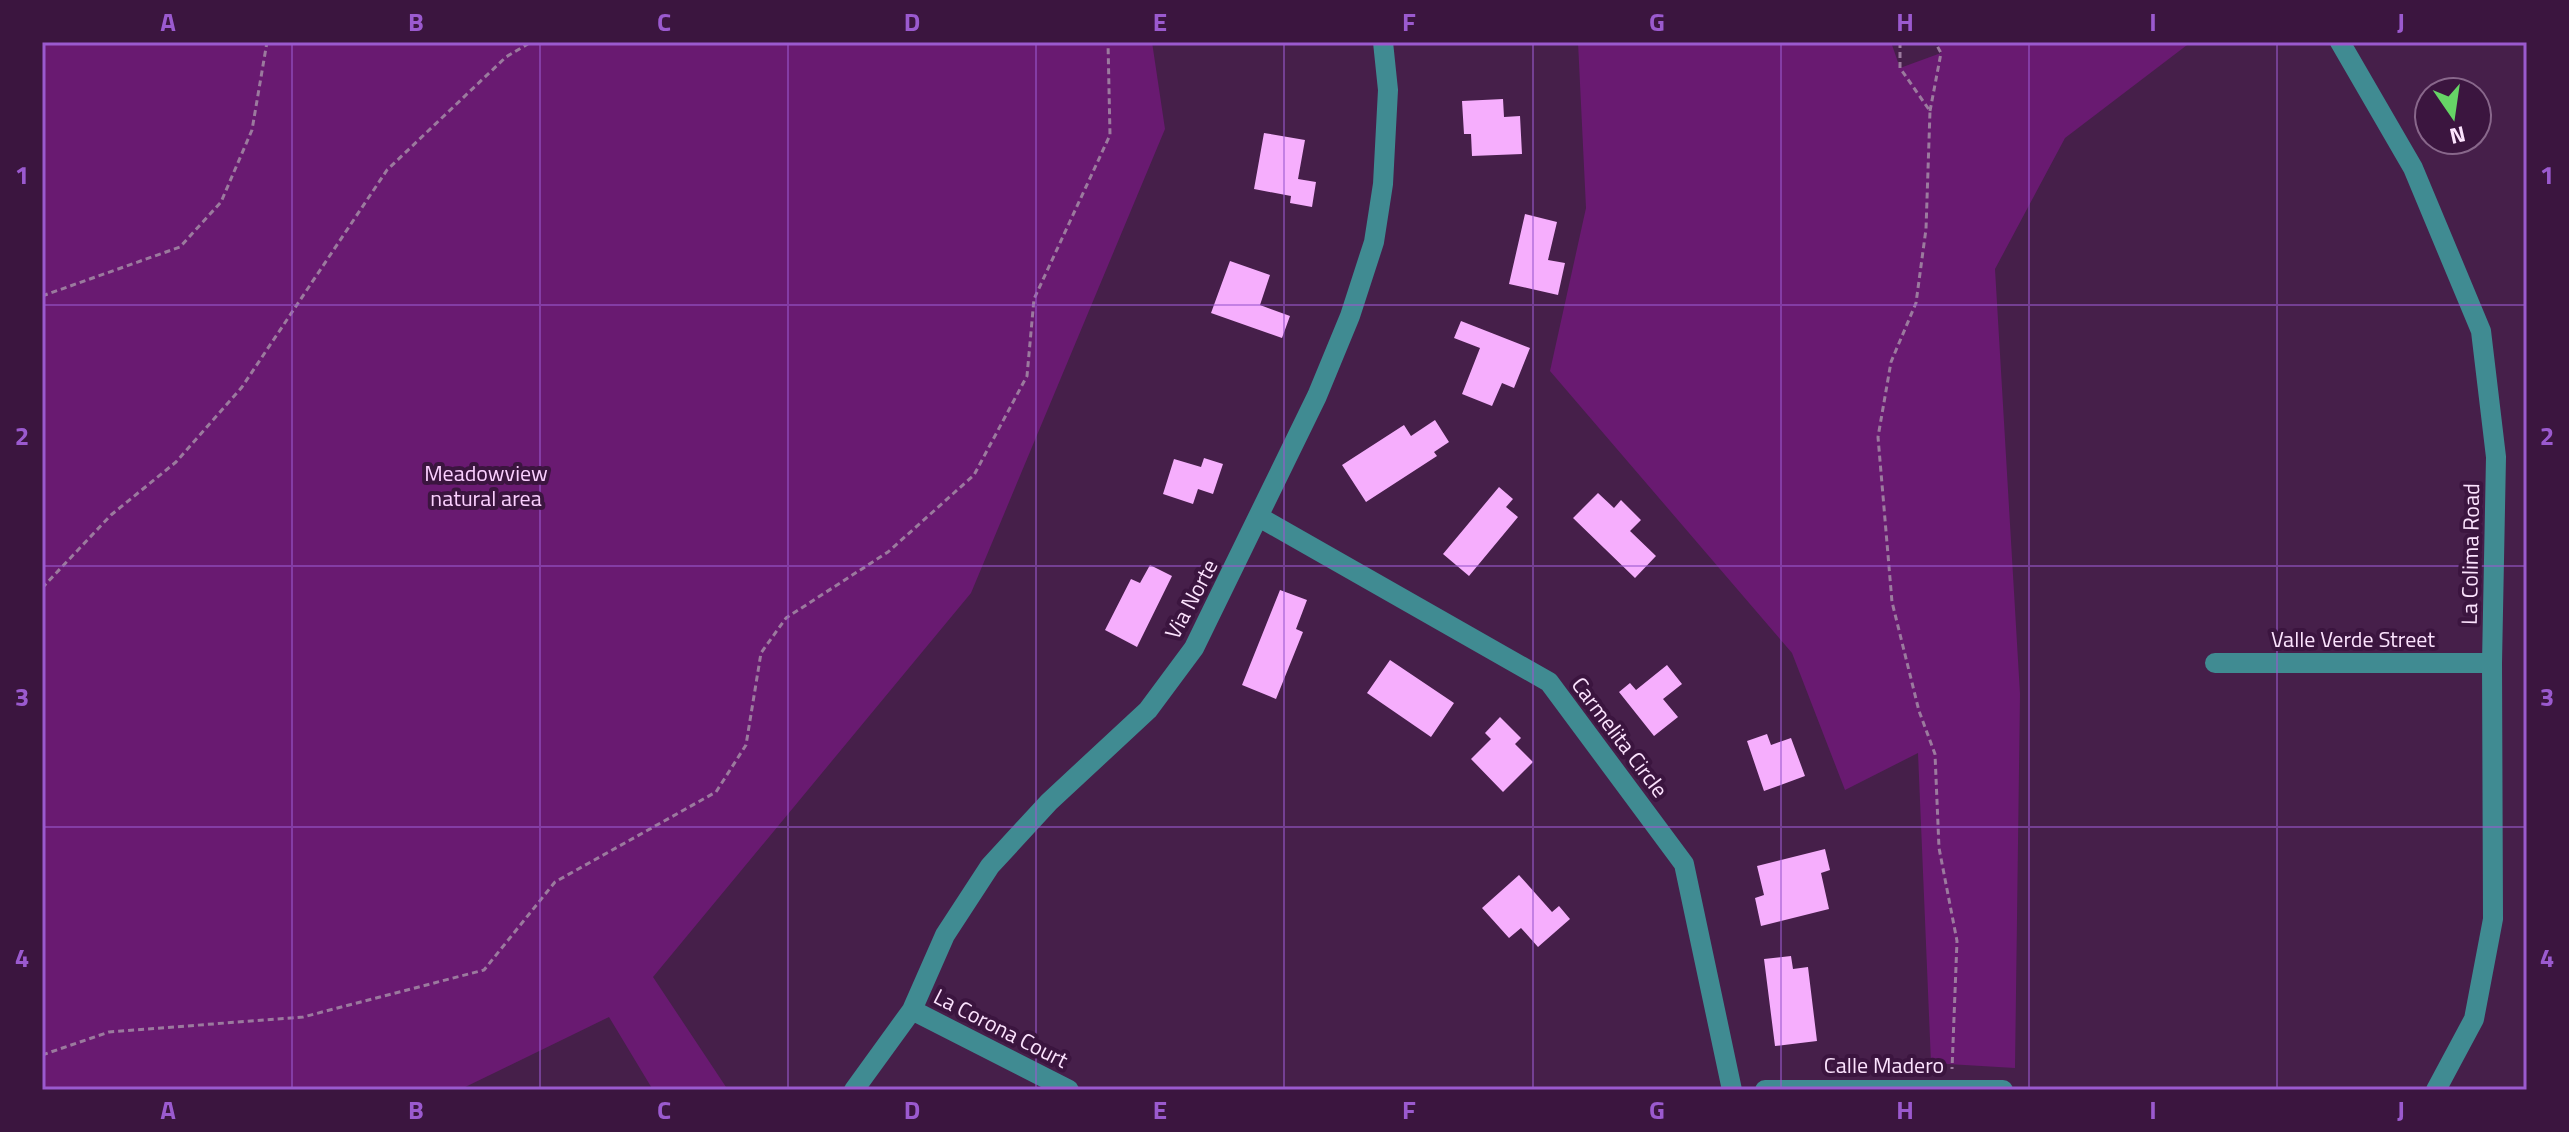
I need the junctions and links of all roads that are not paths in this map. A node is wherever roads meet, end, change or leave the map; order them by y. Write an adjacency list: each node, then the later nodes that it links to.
1 (1383, 42): 3 (street, Via Norte)
2 (2340, 42): 5 (street, La Colima Road)
3 (1259, 517): 6 (street, Via Norte); 11 (street, Carmelita Circle)
4 (2215, 663): 5 (street, Valle Verde Street)
5 (2492, 663): 14 (street, La Colima Road)
6 (912, 1010): 9 (street, Via Norte); 10 (street, La Corona Court)
7 (1951, 1089): 8 (street, Calle Madero); 12 (street, Calle Madero)
8 (1977, 1089): 13 (street, Calle Madero)
9 (854, 1090)
10 (1069, 1090)
11 (1732, 1090)
12 (1765, 1090)
13 (2003, 1090)
14 (2436, 1090)

